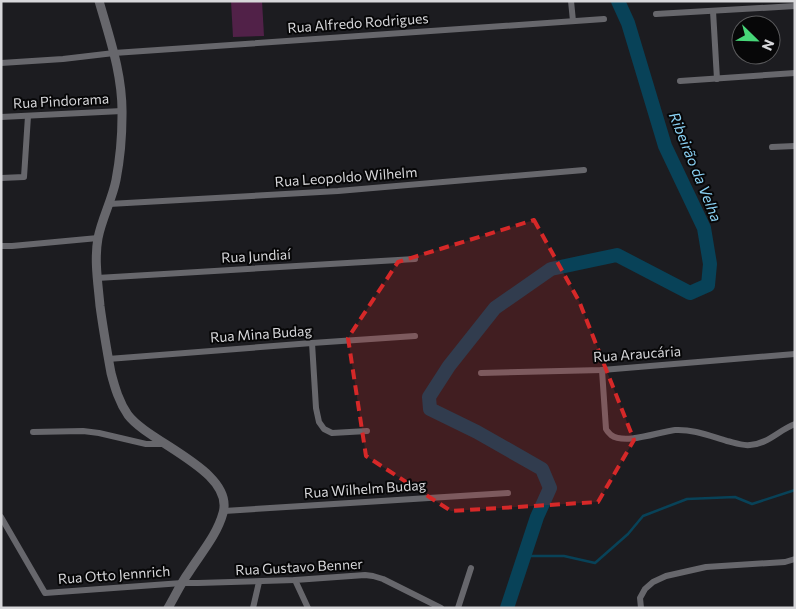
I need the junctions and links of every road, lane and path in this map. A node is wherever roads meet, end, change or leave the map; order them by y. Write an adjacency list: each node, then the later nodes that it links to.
1 (99, 1): 8 (main road)
2 (571, 1): 7 (street)
3 (795, 6): 4 (street)
4 (713, 11): 5 (street); 11 (street)
5 (656, 14)
6 (604, 19): 7 (street, Rua Alfredo Rodrigues)
7 (573, 21): 8 (street, Rua Alfredo Rodrigues)
8 (114, 52): 9 (street, Rua Alfredo Rodrigues); 13 (main road)
9 (1, 63)
10 (795, 73): 11 (street)
11 (717, 79): 12 (street)
12 (680, 81)
13 (122, 111): 14 (street, Rua Pindorama); 20 (main road)
14 (28, 116): 15 (street, Rua Pindorama); 19 (street)
15 (1, 117)
16 (795, 146): 17 (street)
17 (772, 147)
18 (584, 170): 20 (street, Rua Leopoldo Wilhelm)
19 (1, 178)
20 (109, 204): 21 (main road)
21 (98, 238): 22 (street); 24 (main road)
22 (1, 246)
23 (415, 259): 24 (street, Rua Jundiaí)
24 (97, 278): 28 (main road)
25 (415, 336): 26 (street, Rua Mina Budag)
26 (312, 342): 28 (street, Rua Mina Budag); 32 (street)
27 (795, 354): 29 (street, Rua Araucária)
28 (108, 359): 34 (main road)
29 (602, 370): 30 (street, Rua Araucária); 31 (street)
30 (481, 373)
31 (795, 424)
32 (367, 431)
33 (32, 432): 34 (street)
34 (166, 444): 36 (main road)
35 (508, 492): 36 (street, Rua Wilhelm Budag)
36 (224, 511): 42 (main road)
37 (1, 518): 42 (street, Rua Otto Jennrich)
38 (795, 559): 48 (street)
39 (471, 568): 47 (street)
40 (295, 580): 41 (street, Rua Gustavo Benner); 45 (street); 46 (street, Rua Gustavo Benner)
41 (259, 582): 42 (street, Rua Gustavo Benner); 44 (street)
42 (182, 583): 43 (main road)
43 (168, 608)
44 (253, 608)
45 (308, 608)
46 (440, 608)
47 (458, 608)
48 (640, 608)

